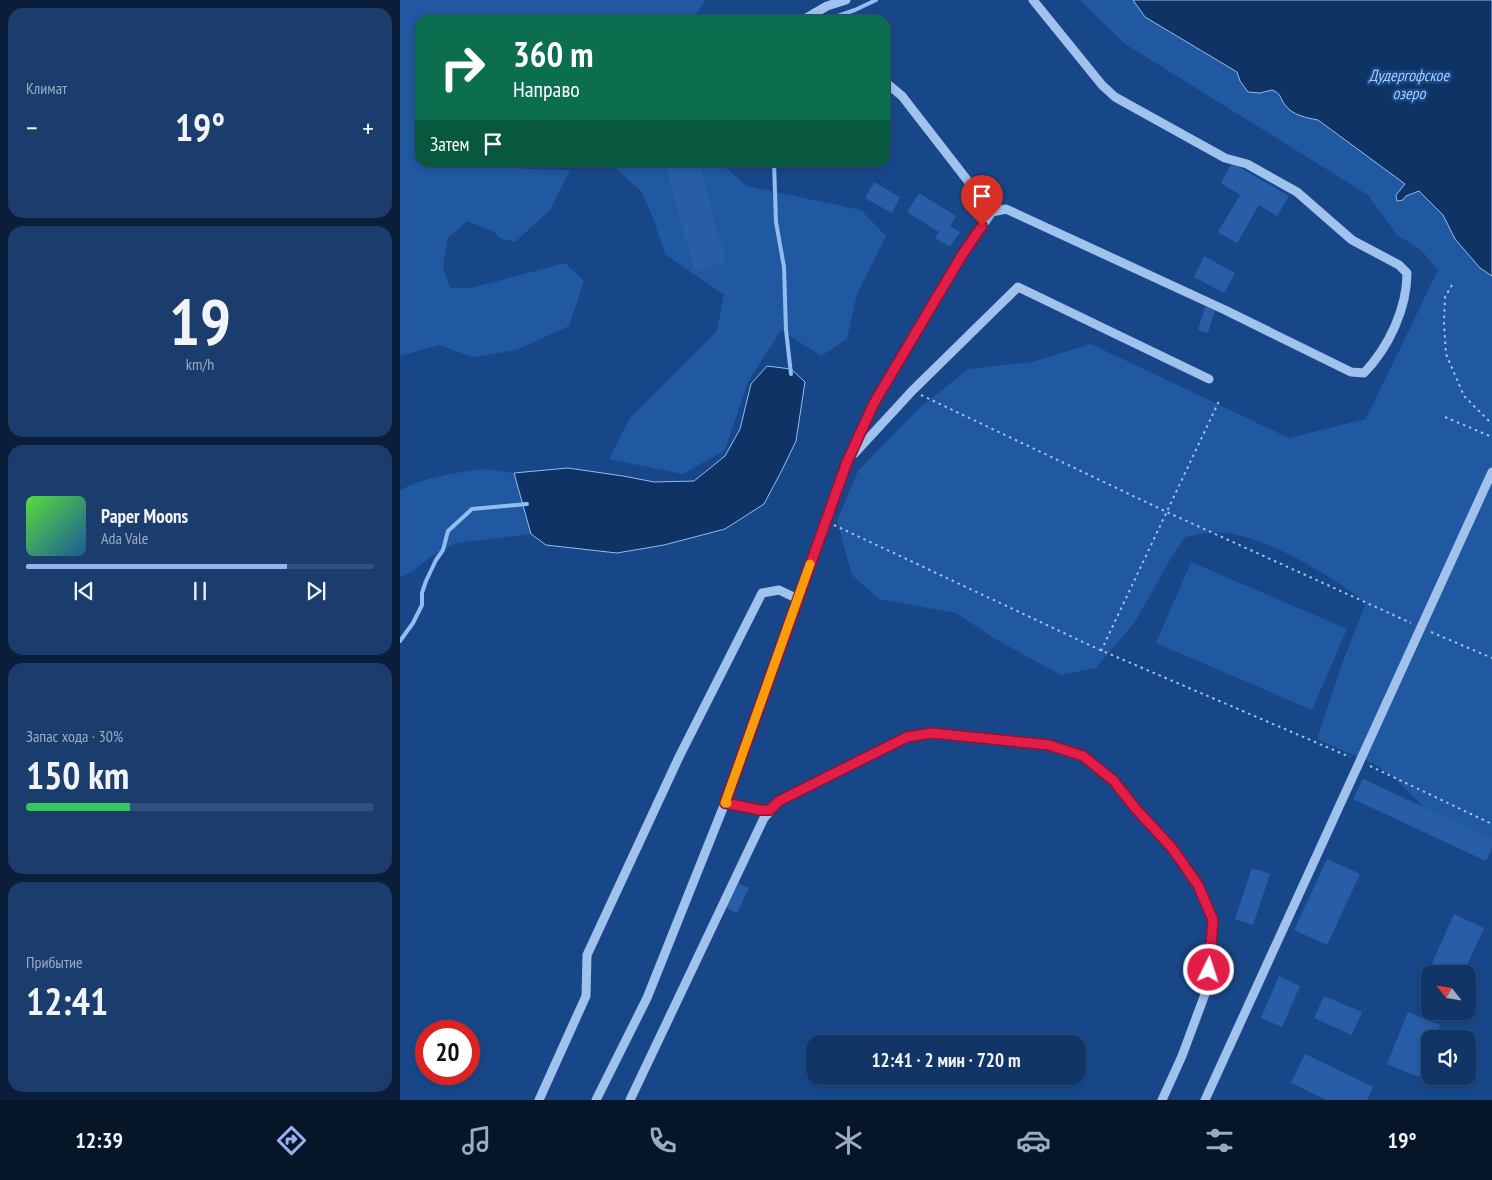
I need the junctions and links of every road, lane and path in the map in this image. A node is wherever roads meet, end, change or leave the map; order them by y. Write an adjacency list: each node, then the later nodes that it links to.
1 (846, 0): 3 (street)
2 (1034, 0): 5 (street)
3 (812, 15)
4 (890, 86): 5 (street)
5 (992, 212): 13 (street)
6 (1452, 286): 11 (path)
7 (1209, 379): 8 (street)
8 (912, 391): 13 (street); 15 (path)
9 (1220, 399): 15 (path)
10 (1445, 417): 12 (path)
11 (1492, 424)
12 (1492, 438)
13 (847, 462): 16 (street)
14 (1492, 472): 18 (street)
15 (1166, 512): 18 (path); 19 (path)
16 (826, 521): 17 (street); 19 (path)
17 (798, 599): 22 (street); 25 (street)
18 (1421, 627): 20 (path); 21 (street)
19 (1101, 651): 21 (path)
20 (1492, 658)
21 (1359, 761): 24 (path); 29 (street)
22 (725, 803): 23 (street); 26 (street)
23 (770, 810): 27 (street); 28 (street)
24 (1492, 824)
25 (539, 1100)
26 (596, 1100)
27 (630, 1100)
28 (1162, 1100)
29 (1206, 1100)

